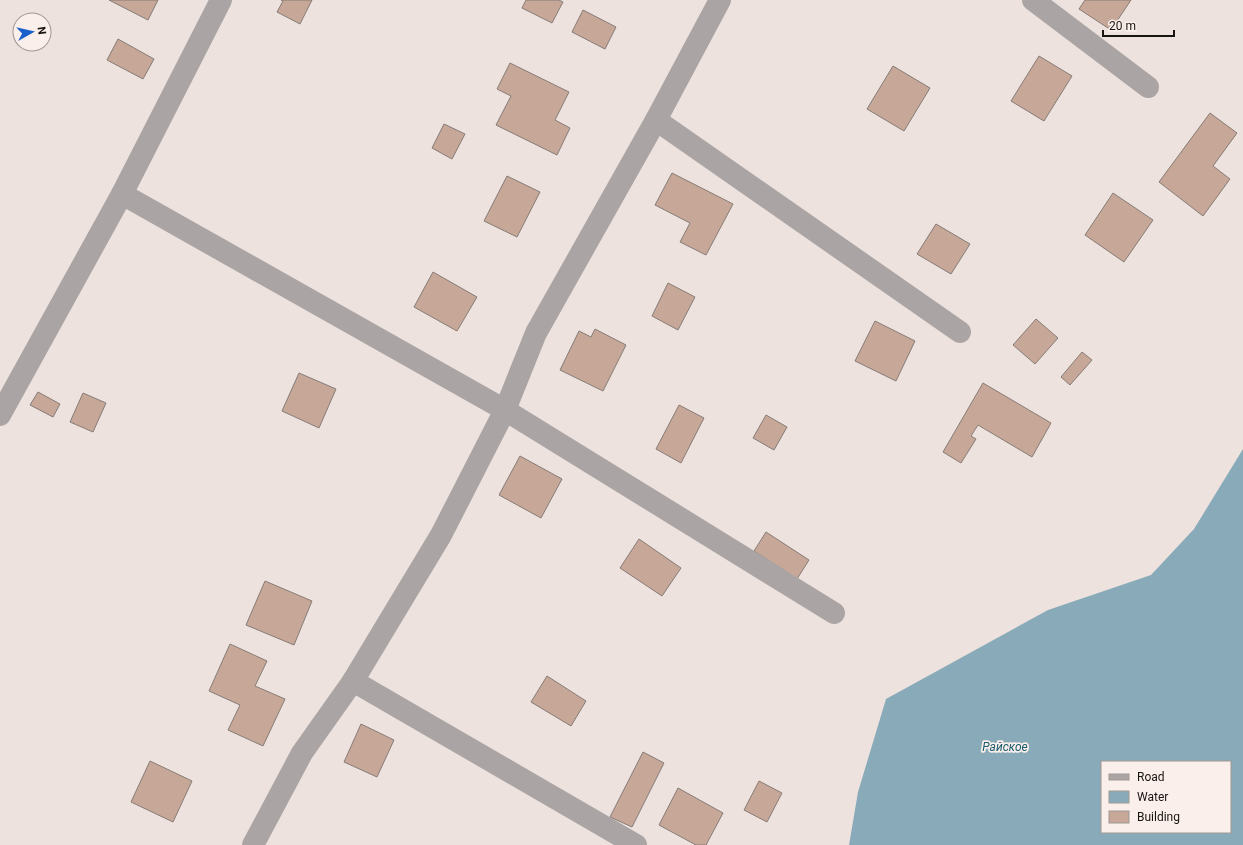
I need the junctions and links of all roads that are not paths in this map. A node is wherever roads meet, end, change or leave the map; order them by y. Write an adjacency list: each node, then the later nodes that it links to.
1 (221, 0): 6 (street)
2 (720, 0): 5 (street)
3 (1033, 0): 4 (street)
4 (1148, 87)
5 (656, 120): 7 (street); 8 (street)
6 (122, 194): 8 (street); 9 (street)
7 (960, 332)
8 (505, 410): 10 (street); 11 (street)
9 (0, 415)
10 (834, 613)
11 (353, 681): 12 (street); 13 (street)
12 (253, 845)
13 (636, 845)

